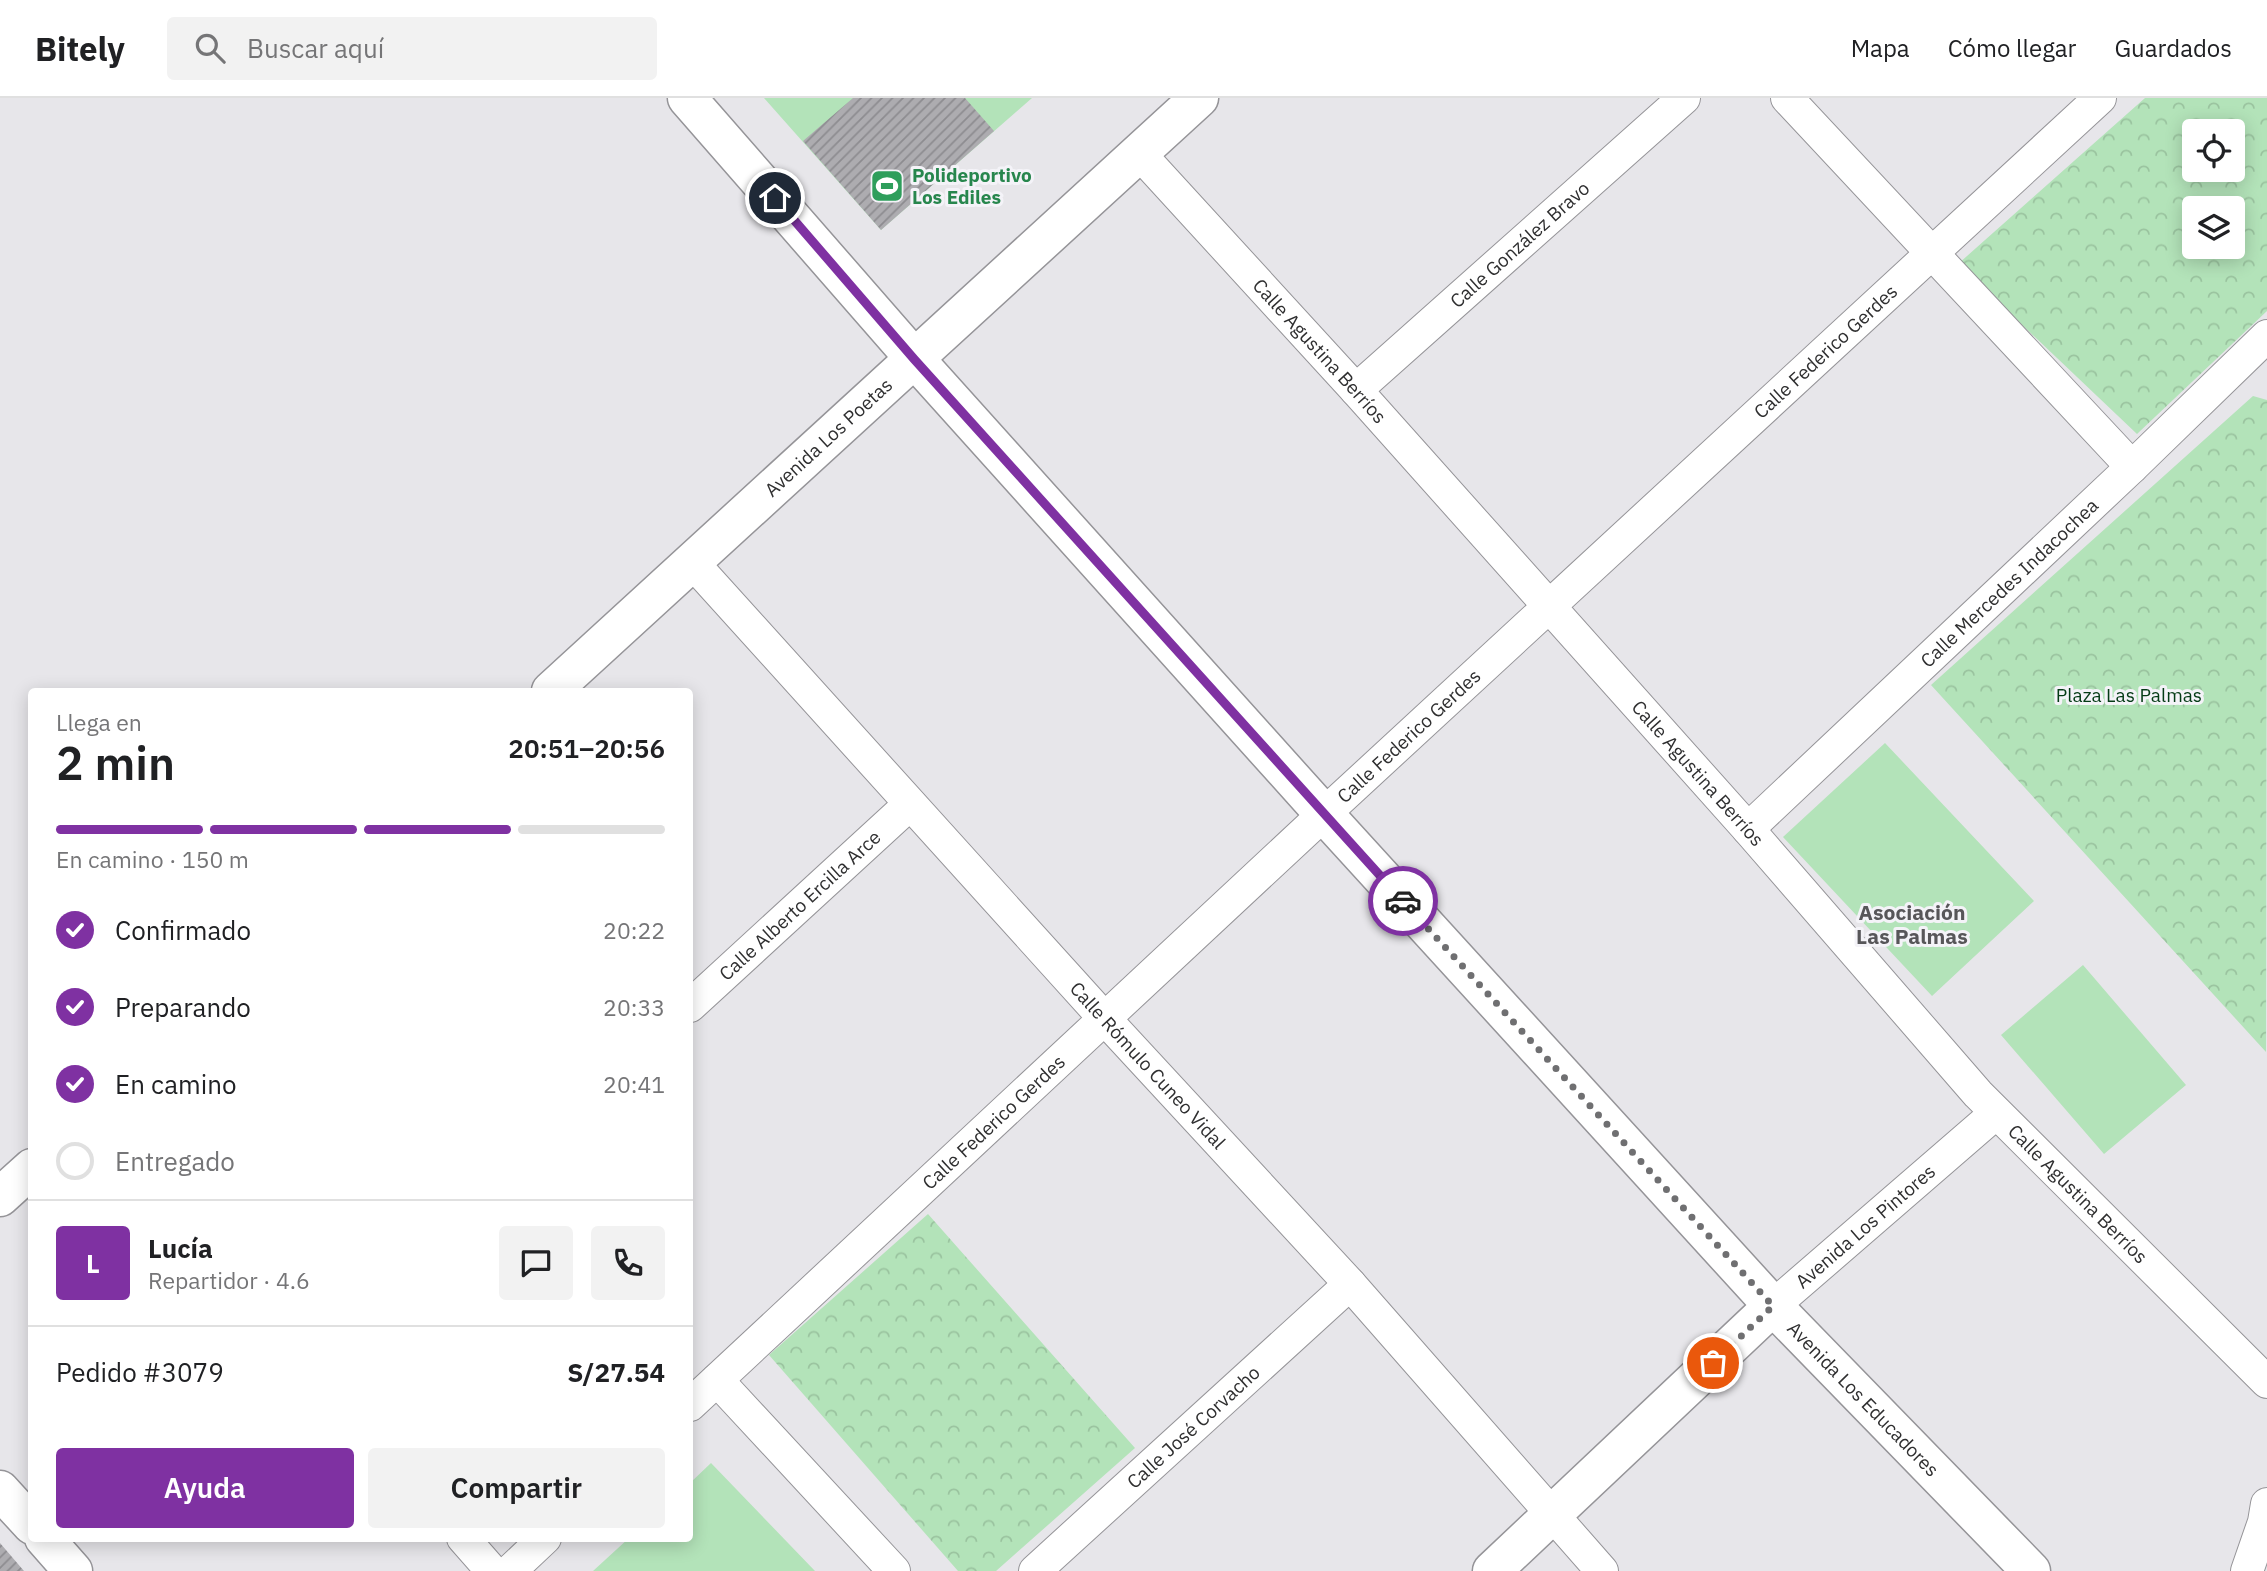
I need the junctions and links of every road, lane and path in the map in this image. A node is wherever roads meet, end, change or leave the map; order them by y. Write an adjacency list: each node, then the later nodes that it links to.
1 (687, 98): 9 (street, Avenida Los Educadores)
2 (1199, 98): 6 (street, Avenida Los Poetas)
3 (1684, 98): 10 (street, Calle González Bravo)
4 (1787, 98): 7 (street)
5 (2100, 98): 7 (street, Calle Federico Gerdes)
6 (1139, 153): 9 (street, Avenida Los Poetas); 10 (street, Calle Agustina Berríos)
7 (1932, 253): 11 (street); 13 (street, Calle Federico Gerdes)
8 (2267, 336): 11 (street, Calle Mercedes Indacochea)
9 (914, 359): 12 (street, Avenida Los Poetas); 16 (street, Avenida Los Educadores)
10 (1356, 390): 13 (street, Calle Agustina Berríos)
11 (2133, 467): 17 (street, Calle Mercedes Indacochea)
12 (692, 562): 14 (street, Avenida Los Poetas); 15 (street, Calle Rómulo Cuneo Vidal)
13 (1549, 606): 16 (street, Calle Federico Gerdes); 17 (street, Calle Agustina Berríos)
14 (554, 688)
15 (910, 804): 18 (street, Calle Alberto Ercilla Arce); 19 (street, Calle Rómulo Cuneo Vidal)
16 (1324, 814): 19 (street, Calle Federico Gerdes); 24 (street, Avenida Los Educadores)
17 (1748, 828): 20 (street, Calle Agustina Berríos)
18 (693, 1003)
19 (1105, 1019): 23 (street, Calle Rómulo Cuneo Vidal); 25 (street, Calle Federico Gerdes)
20 (1996, 1113): 24 (street, Avenida Los Pintores); 26 (street, Calle Agustina Berríos)
21 (28, 1172): 22 (street)
22 (0, 1197)
23 (1350, 1284): 30 (street, Calle Rómulo Cuneo Vidal); 39 (street, Calle José Corvacho)
24 (1773, 1306): 30 (street, Avenida Los Pintores); 42 (street, Avenida Los Educadores)
25 (717, 1380): 27 (street, Calle Federico Gerdes); 38 (street)
26 (2267, 1382)
27 (693, 1402)
28 (0, 1490): 31 (street)
29 (2267, 1504): 43 (street)
30 (1552, 1516): 40 (street, Avenida Los Pintores); 41 (street, Calle Rómulo Cuneo Vidal)
31 (28, 1521)
32 (48, 1542): 35 (street)
33 (467, 1542): 36 (street)
34 (541, 1542): 37 (street)
35 (74, 1571)
36 (492, 1571)
37 (510, 1571)
38 (894, 1571)
39 (1035, 1571)
40 (1492, 1571)
41 (1602, 1571)
42 (2031, 1571)
43 (2248, 1571)

